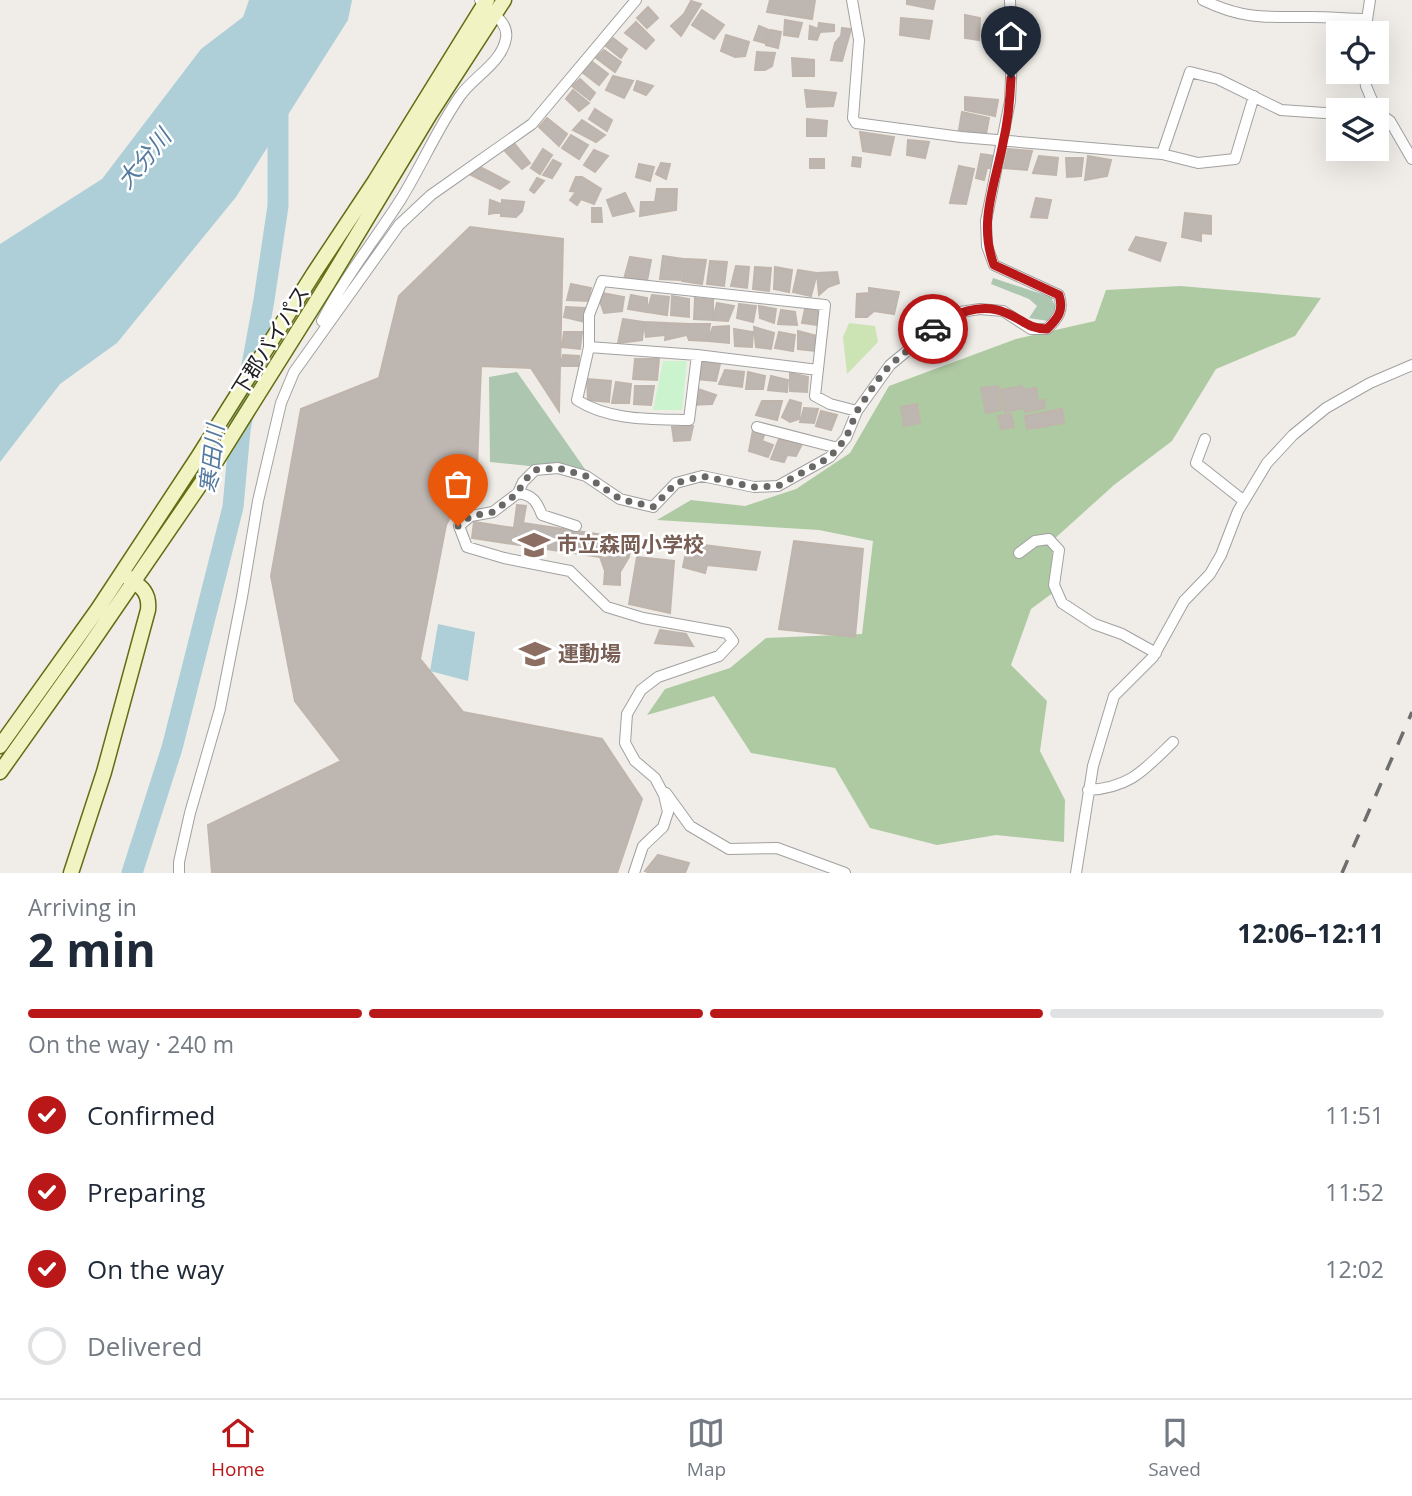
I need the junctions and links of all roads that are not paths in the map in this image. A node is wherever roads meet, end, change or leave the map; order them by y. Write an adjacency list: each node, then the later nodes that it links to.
1 (504, 0): 7 (street)
2 (636, 0): 17 (street)
3 (852, 0): 13 (street)
4 (1010, 0): 13 (street)
5 (1203, 0): 8 (street)
6 (1370, 0): 9 (street)
7 (486, 5): 17 (street); 29 (street, 下郡バイパス); 29 (street)
8 (1228, 5): 9 (street)
9 (1367, 19)
10 (1254, 96): 11 (street); 14 (street); 14 (street)
11 (1326, 113)
12 (1389, 120): 15 (street)
13 (1004, 141): 14 (street); 21 (street)
14 (1162, 154)
15 (1412, 159)
16 (589, 347): 18 (street); 18 (street); 20 (street)
17 (309, 348): 37 (street)
18 (697, 355): 20 (street)
19 (1412, 365): 26 (street)
20 (818, 370): 21 (street)
21 (857, 411): 24 (street)
22 (757, 427): 24 (street)
23 (1205, 439): 26 (street)
24 (838, 448): 25 (street)
25 (518, 493): 27 (street); 34 (street)
26 (1244, 501): 30 (street)
27 (576, 526)
28 (1018, 552): 30 (street)
29 (127, 578): 32 (street, 下郡バイパス); 33 (street); 36 (street)
30 (1156, 653): 35 (street)
31 (1173, 742): 35 (street)
32 (0, 746)
33 (0, 772)
34 (655, 778): 38 (street); 39 (street)
35 (1088, 790): 40 (street)
36 (71, 873)
37 (178, 873)
38 (634, 873)
39 (845, 873)
40 (1076, 873)

